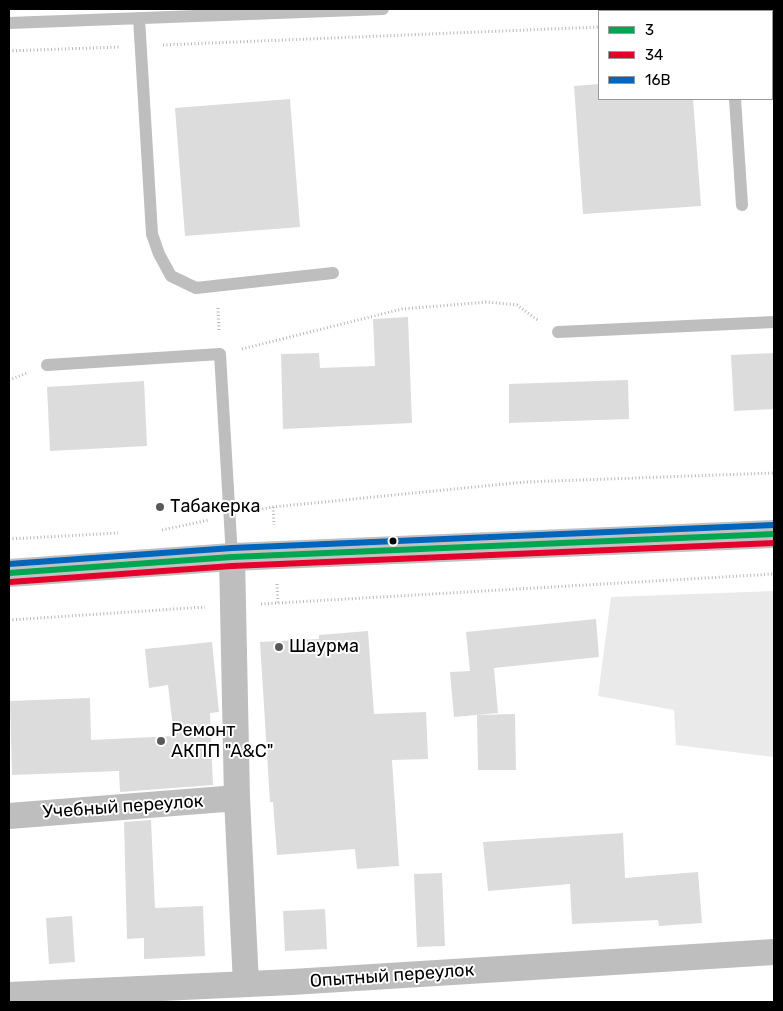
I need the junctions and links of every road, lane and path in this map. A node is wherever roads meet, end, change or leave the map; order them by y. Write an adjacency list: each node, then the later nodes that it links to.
1 (384, 9): 2 (lane)
2 (138, 18): 3 (lane); 5 (lane)
3 (9, 23)
4 (598, 26): 5 (path)
5 (140, 46): 6 (path); 10 (lane)
6 (9, 51)
7 (735, 100): 8 (lane)
8 (742, 205)
9 (333, 273): 10 (lane)
10 (216, 285): 13 (path)
11 (774, 322): 12 (lane)
12 (558, 332): 13 (path)
13 (220, 354): 14 (lane); 16 (lane)
14 (47, 365)
15 (774, 473): 16 (path)
16 (230, 516): 17 (path); 21 (lane)
17 (159, 531)
18 (122, 533): 20 (path)
19 (774, 534): 21 (main road)
20 (9, 539)
21 (232, 557): 22 (main road); 24 (street)
22 (9, 573)
23 (774, 574): 24 (path)
24 (232, 606): 25 (path); 26 (street)
25 (9, 620)
26 (237, 798): 27 (street, Учебный переулок); 29 (street)
27 (9, 816)
28 (774, 952): 29 (street, Опытный переулок)
29 (246, 984): 30 (street, Опытный переулок)
30 (9, 995)

